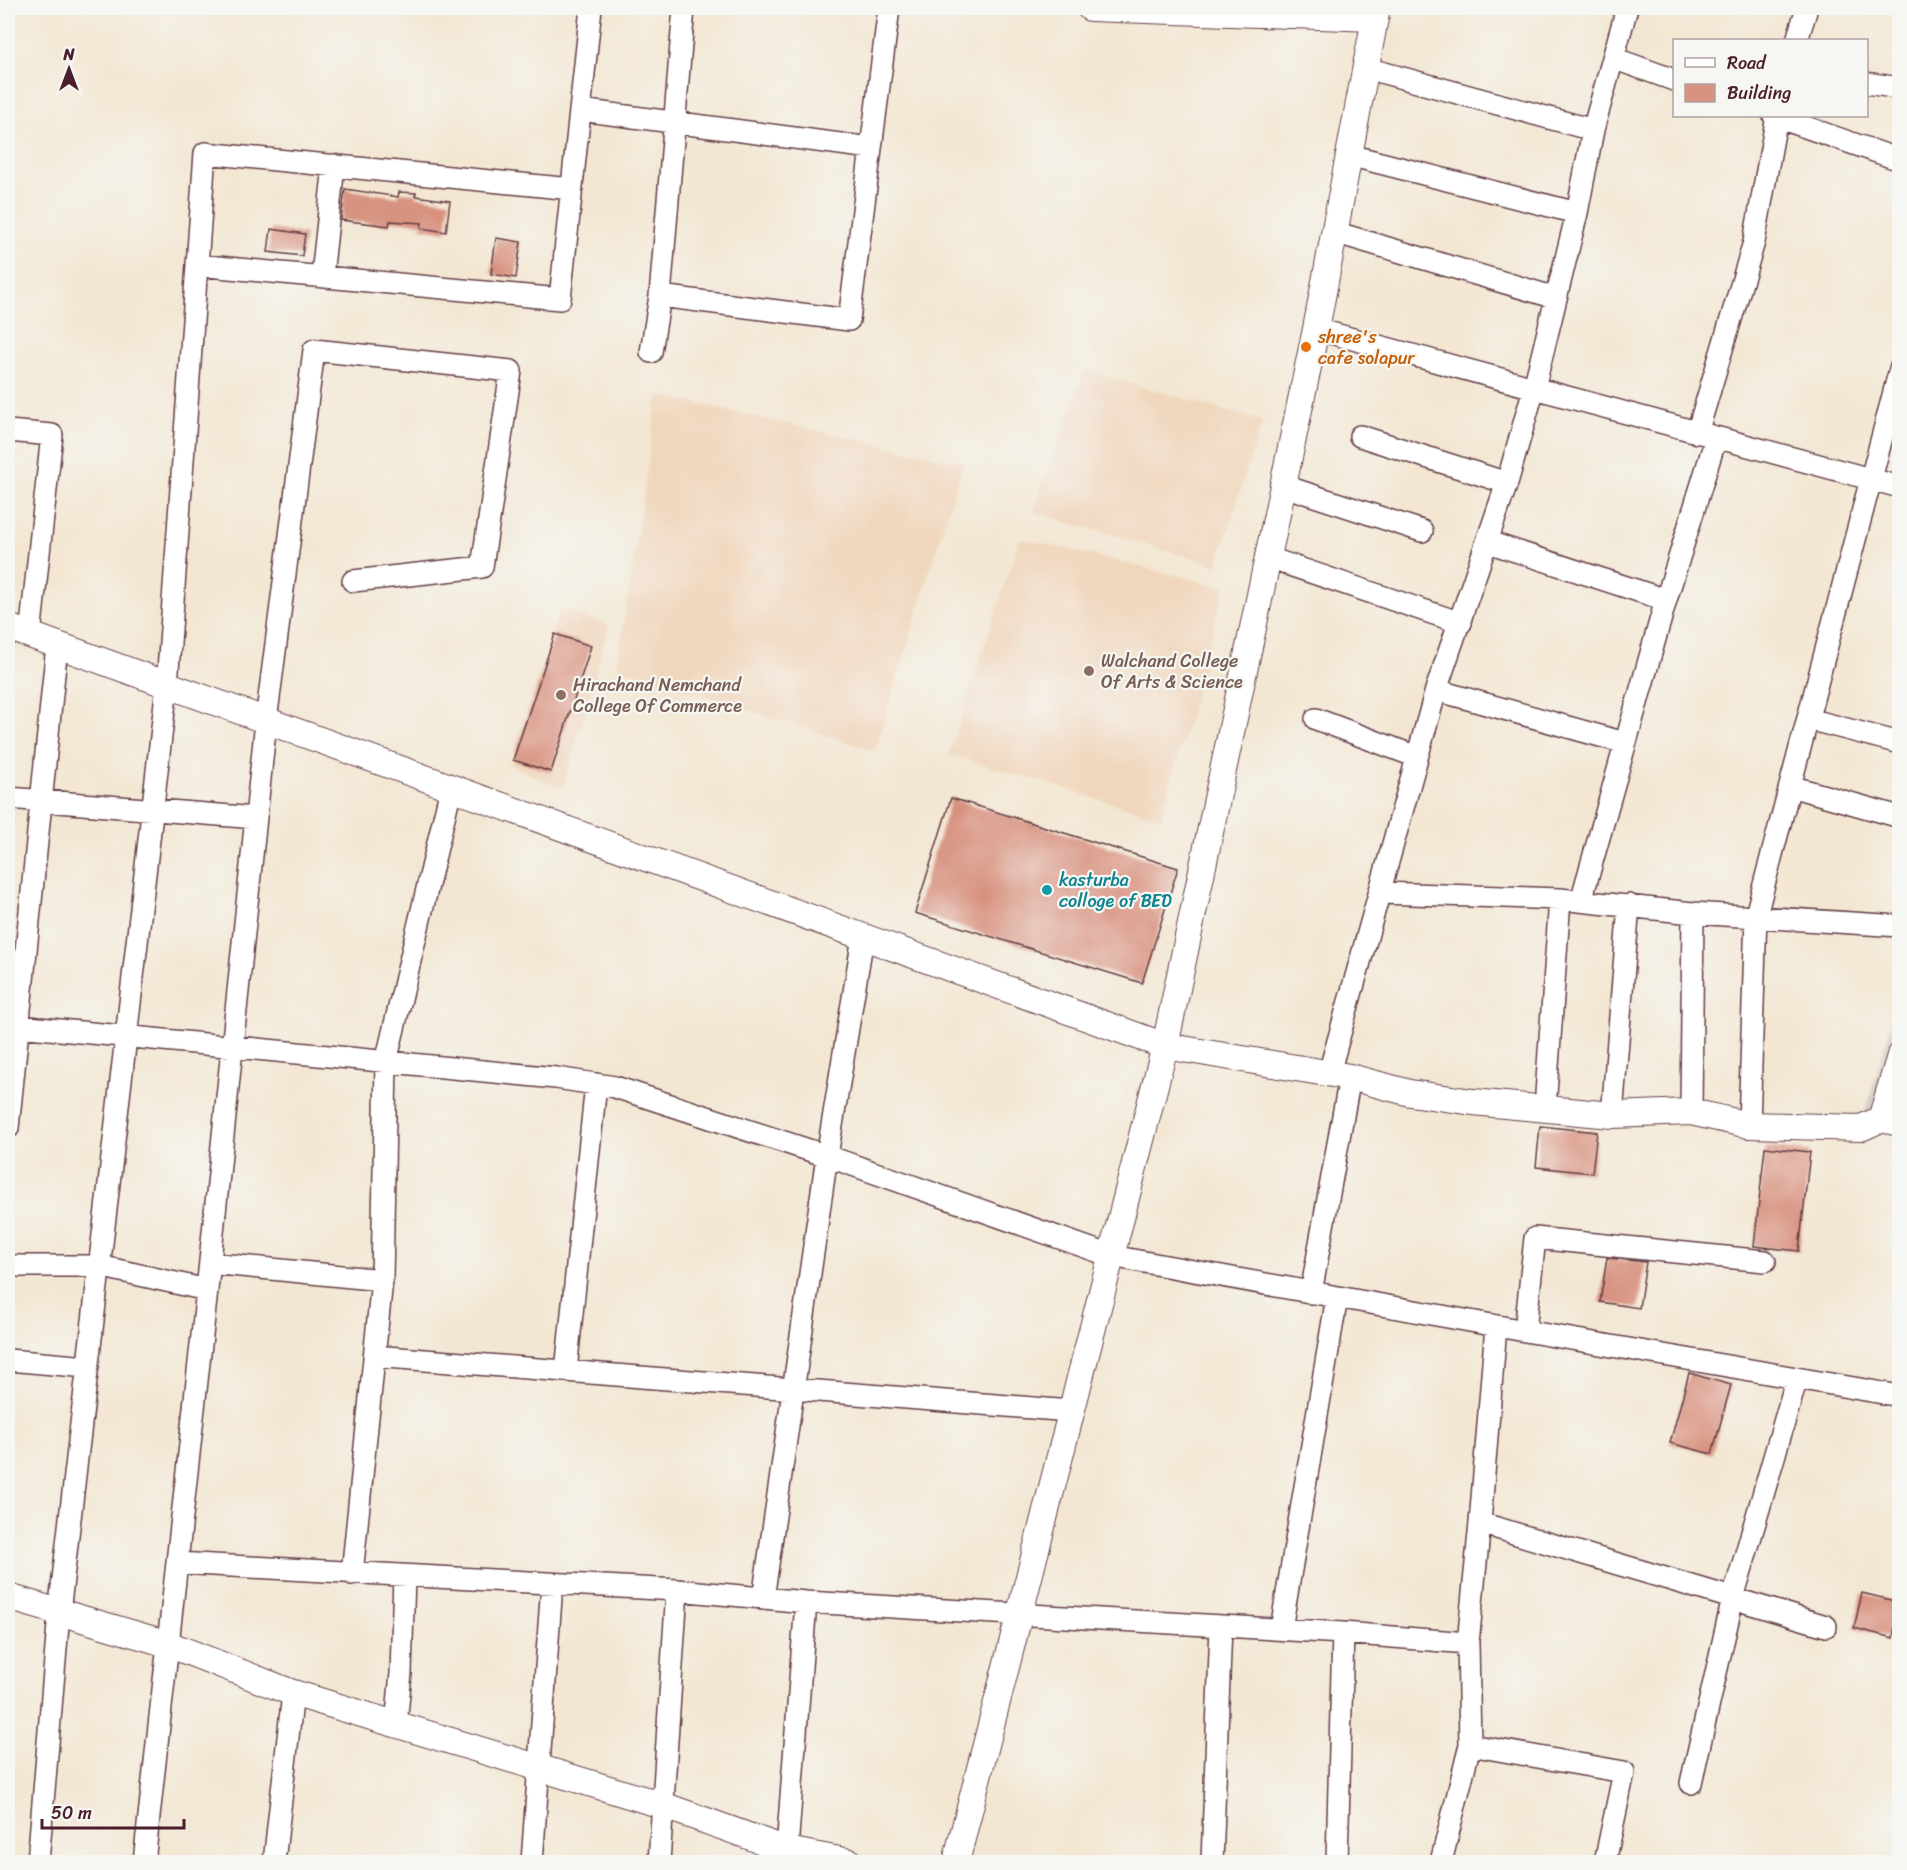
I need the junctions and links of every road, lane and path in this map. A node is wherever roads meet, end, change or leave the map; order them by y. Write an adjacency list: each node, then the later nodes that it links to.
1 (591, 8): 16 (street)
2 (684, 8): 19 (street)
3 (889, 8): 21 (street)
4 (1090, 8): 7 (street)
5 (1627, 8): 11 (street)
6 (1807, 8): 10 (street)
7 (1159, 9): 8 (street)
8 (1294, 11): 9 (street)
9 (1376, 13): 12 (street)
10 (1797, 39)
11 (1613, 58): 13 (street); 20 (street)
12 (1366, 68): 20 (street); 22 (street)
13 (1673, 80)
14 (1868, 83): 15 (street)
15 (1899, 88)
16 (580, 110): 19 (street); 25 (street)
17 (1776, 117): 37 (street)
18 (1779, 117): 23 (street)
19 (675, 122): 21 (street); 30 (street)
20 (1593, 130): 26 (street)
21 (871, 148): 30 (street)
22 (1349, 155): 26 (street); 27 (street)
23 (1899, 160)
24 (334, 165): 25 (street); 28 (street); 29 (street)
25 (572, 189): 29 (street)
26 (1577, 213): 31 (street)
27 (1334, 232): 31 (street); 32 (street)
28 (197, 265): 29 (street); 51 (street)
29 (321, 276)
30 (660, 296): 33 (street)
31 (1556, 298): 35 (street)
32 (1316, 329): 35 (street); 41 (street)
33 (651, 352)
34 (1899, 369): 39 (street)
35 (1534, 388): 37 (street); 40 (street)
36 (8, 431): 49 (street)
37 (1707, 435): 39 (street); 47 (street)
38 (1360, 436): 40 (street)
39 (1870, 479): 42 (street); 53 (street)
40 (1507, 483): 44 (street)
41 (1281, 485): 43 (street); 45 (street)
42 (1899, 487)
43 (1422, 531)
44 (1488, 542): 47 (street); 48 (street)
45 (1266, 557): 48 (street); 75 (street)
46 (353, 581): 55 (street)
47 (1665, 600): 56 (street)
48 (1461, 623): 52 (street)
49 (19, 631): 50 (street)
50 (57, 645): 51 (street); 62 (street)
51 (167, 685): 55 (street); 63 (street)
52 (1436, 690): 56 (street); 58 (street)
53 (1808, 718): 57 (street); 59 (street)
54 (1316, 719): 58 (street)
55 (266, 721): 60 (street); 65 (street)
56 (1625, 743): 67 (street)
57 (1899, 743)
58 (1417, 757): 66 (street)
59 (1790, 786): 64 (street); 70 (street)
60 (451, 788): 72 (street); 78 (street)
61 (8, 798): 62 (street)
62 (41, 800): 63 (street); 73 (street)
63 (152, 812): 65 (street); 74 (street)
64 (1899, 817)
65 (256, 818): 76 (street)
66 (1381, 893): 67 (street); 79 (street)
67 (1570, 900): 68 (street); 81 (street)
68 (1629, 905): 69 (street); 83 (street)
69 (1693, 913): 70 (street); 82 (street)
70 (1756, 915): 71 (street); 85 (street)
71 (1899, 926)
72 (863, 937): 75 (street); 87 (street)
73 (13, 1025): 74 (street); 86 (street)
74 (126, 1036): 76 (street); 92 (street)
75 (1165, 1046): 79 (street); 88 (street)
76 (232, 1047): 78 (street); 90 (street)
77 (1899, 1056): 84 (street)
78 (386, 1062): 80 (street); 93 (street)
79 (1339, 1075): 81 (street); 95 (street)
80 (596, 1084): 87 (street); 102 (street)
81 (1545, 1108): 83 (street)
82 (1691, 1112): 83 (street); 85 (street)
83 (1612, 1115)
84 (1890, 1121): 85 (street)
85 (1749, 1125)
86 (8, 1128)
87 (827, 1156): 88 (street); 104 (street)
88 (1111, 1256): 95 (street); 106 (street)
89 (1765, 1261): 98 (street)
90 (210, 1263): 93 (street); 94 (street)
91 (8, 1266): 92 (street)
92 (99, 1266): 94 (street); 101 (street)
93 (382, 1280): 99 (street)
94 (207, 1290): 108 (street)
95 (1311, 1293): 96 (street)
96 (1337, 1298): 97 (street); 121 (street)
97 (1496, 1326): 98 (street); 107 (street)
98 (1524, 1331): 103 (street)
99 (374, 1356): 102 (street); 109 (street)
100 (8, 1360): 101 (street)
101 (87, 1367): 117 (street)
102 (566, 1371): 104 (street)
103 (1797, 1378): 105 (street); 114 (street)
104 (795, 1389): 106 (street); 115 (street)
105 (1899, 1396)
106 (1071, 1412): 118 (street)
107 (1479, 1523): 114 (street); 123 (street)
108 (177, 1563): 109 (street); 124 (street)
109 (352, 1574): 110 (street)
110 (404, 1576): 111 (street); 126 (street)
111 (552, 1584): 112 (street); 128 (street)
112 (677, 1590): 115 (street); 130 (street)
113 (8, 1597): 117 (street)
114 (1733, 1598): 120 (street); 129 (street)
115 (763, 1599): 116 (street)
116 (806, 1602): 118 (street); 131 (street)
117 (59, 1613): 124 (street); 132 (street)
118 (1019, 1615): 119 (street); 138 (street)
119 (1221, 1626): 121 (street); 139 (street)
120 (1826, 1626)
121 (1281, 1629): 122 (street)
122 (1343, 1633): 123 (street); 140 (street)
123 (1468, 1643): 127 (street)
124 (168, 1644): 125 (street); 133 (street)
125 (293, 1693): 126 (street); 134 (street)
126 (396, 1725): 128 (street)
127 (1470, 1745): 141 (street); 142 (street)
128 (538, 1769): 130 (street); 135 (street)
129 (1691, 1782)
130 (664, 1806): 131 (street); 136 (street)
131 (787, 1856): 137 (street)
132 (38, 1863)
133 (144, 1863)
134 (274, 1863)
135 (532, 1863)
136 (659, 1863)
137 (850, 1863)
138 (956, 1863)
139 (1212, 1863)
140 (1338, 1863)
141 (1441, 1863)
142 (1605, 1863)

